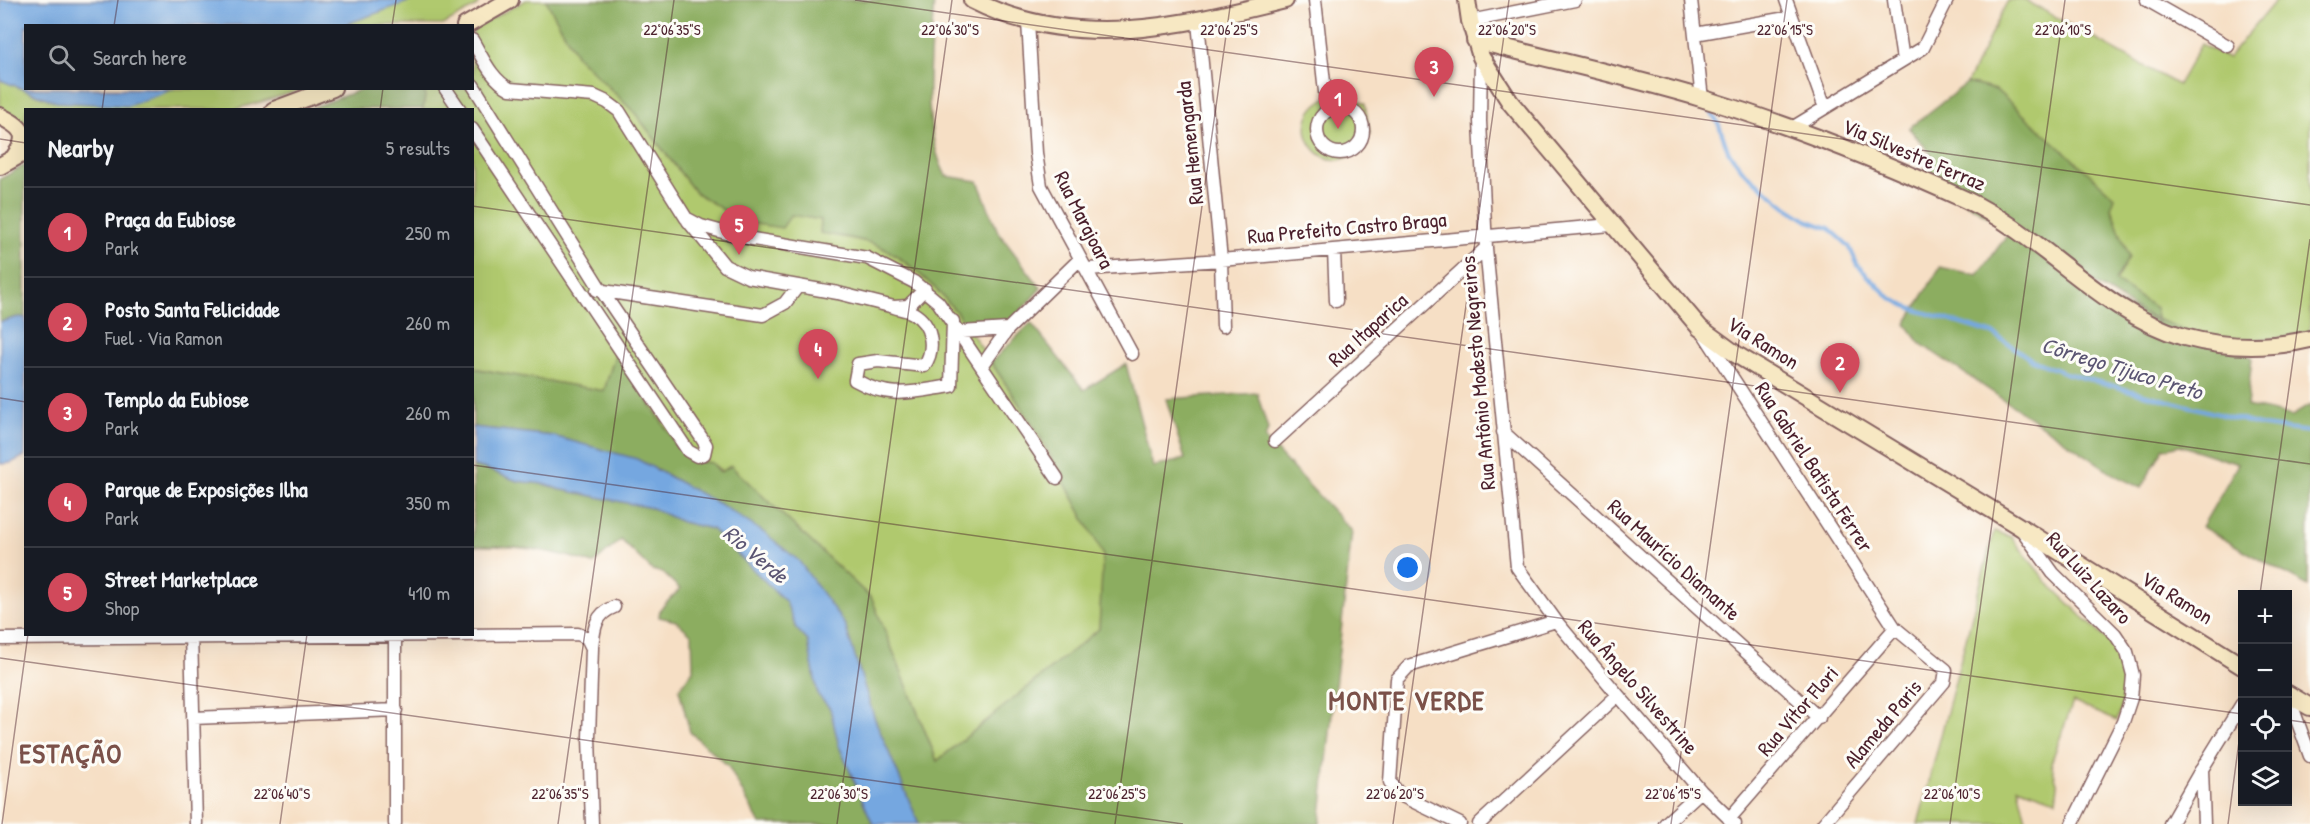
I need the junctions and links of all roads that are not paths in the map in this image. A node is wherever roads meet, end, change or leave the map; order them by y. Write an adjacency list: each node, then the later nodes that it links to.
1 (510, 0): 17 (main road)
2 (972, 0): 15 (main road)
3 (1285, 0): 16 (main road)
4 (1315, 0): 31 (street)
5 (1467, 0): 14 (main road, Via Ramon)
6 (1575, 0): 14 (street)
7 (1691, 0): 18 (street)
8 (1786, 0): 13 (street)
9 (1894, 0): 23 (street)
10 (1947, 0): 23 (street)
11 (2147, 0): 12 (street)
12 (2163, 4): 21 (street)
13 (1792, 17): 18 (street); 30 (street)
14 (1470, 21): 19 (main road, Via Ramon)
15 (1028, 22): 16 (main road); 44 (street, Rua Marajoara)
16 (1198, 22): 43 (street, Rua Hemengarda)
17 (468, 24)
18 (1695, 34): 27 (street)
19 (1475, 40): 22 (main road, Via Ramon); 27 (main road, Via Silvestre Ferraz)
20 (474, 43): 38 (street)
21 (2228, 46)
22 (1480, 57): 39 (main road, Via Ramon); 40 (street, Rua Antônio Modesto Negreiros)
23 (1903, 60): 30 (street)
24 (474, 87): 48 (street)
25 (328, 90): 28 (main road)
26 (448, 93): 29 (street)
27 (1702, 99): 33 (main road, Via Silvestre Ferraz)
28 (279, 108)
29 (459, 108)
30 (1825, 108): 33 (street)
31 (1327, 110)
32 (14, 122): 35 (main road)
33 (1792, 128): 56 (main road, Via Silvestre Ferraz)
34 (474, 132): 47 (street)
35 (24, 138)
36 (20, 154): 37 (main road)
37 (0, 166)
38 (686, 218): 45 (street); 46 (street)
39 (1611, 225): 40 (street, Rua Prefeito Castro Braga); 53 (main road, Via Ramon)
40 (1486, 235): 41 (street, Rua Antônio Modesto Negreiros); 42 (street, Rua Prefeito Castro Braga)
41 (1486, 248): 59 (street, Rua Antônio Modesto Negreiros); 60 (street, Rua Itaparica)
42 (1334, 250): 43 (street, Rua Prefeito Castro Braga); 49 (street)
43 (1221, 260): 44 (street, Rua Prefeito Castro Braga); 52 (street, Rua Hemengarda)
44 (1083, 264): 54 (street); 57 (street, Rua Marajoara)
45 (798, 286): 48 (street); 50 (street)
46 (926, 289): 50 (street); 51 (street)
47 (581, 290): 48 (street); 48 (street)
48 (601, 290)
49 (1336, 301)
50 (894, 308): 51 (street)
51 (952, 321): 55 (street)
52 (1223, 326)
53 (1700, 328): 62 (main road, Via Ramon); 66 (street, Rua Gabriel Batista Férrer)
54 (1008, 329): 55 (street); 58 (street)
55 (961, 332): 58 (street)
56 (2310, 339)
57 (1132, 354)
58 (982, 366): 61 (street)
59 (1503, 432): 63 (street, Rua Antônio Modesto Negreiros); 80 (street, Rua Maurício Diamante)
60 (1275, 441)
61 (1057, 478)
62 (2017, 525): 72 (main road, Via Ramon); 92 (street, Rua Luiz Lazaro)
63 (1521, 576): 65 (street, Rua Ângelo Silvestrine)
64 (614, 607): 71 (street)
65 (1556, 621): 73 (street, Rua Ângelo Silvestrine); 88 (street)
66 (1895, 628): 80 (street, Rua Vítor Flori); 91 (street, Alameda Paris)
67 (474, 635): 71 (street)
68 (395, 636): 69 (street); 77 (street)
69 (191, 637): 70 (street); 79 (street)
70 (0, 639)
71 (592, 648): 87 (street)
72 (2238, 663)
73 (1618, 695): 83 (street, Rua Ângelo Silvestrine); 89 (street)
74 (2292, 696): 76 (main road)
75 (2289, 698): 81 (street)
76 (2310, 707)
77 (396, 710): 79 (street); 86 (street)
78 (2238, 710): 82 (street)
79 (193, 718): 85 (street)
80 (1819, 718): 84 (street, Rua Vítor Flori)
81 (2310, 756)
82 (2202, 769): 93 (street); 94 (street)
83 (1701, 791): 84 (street, Rua Ângelo Silvestrine); 90 (street)
84 (1732, 821)
85 (196, 824)
86 (395, 824)
87 (592, 824)
88 (1460, 824)
89 (1479, 824)
90 (1665, 824)
91 (1823, 824)
92 (2072, 824)
93 (2170, 824)
94 (2204, 824)

